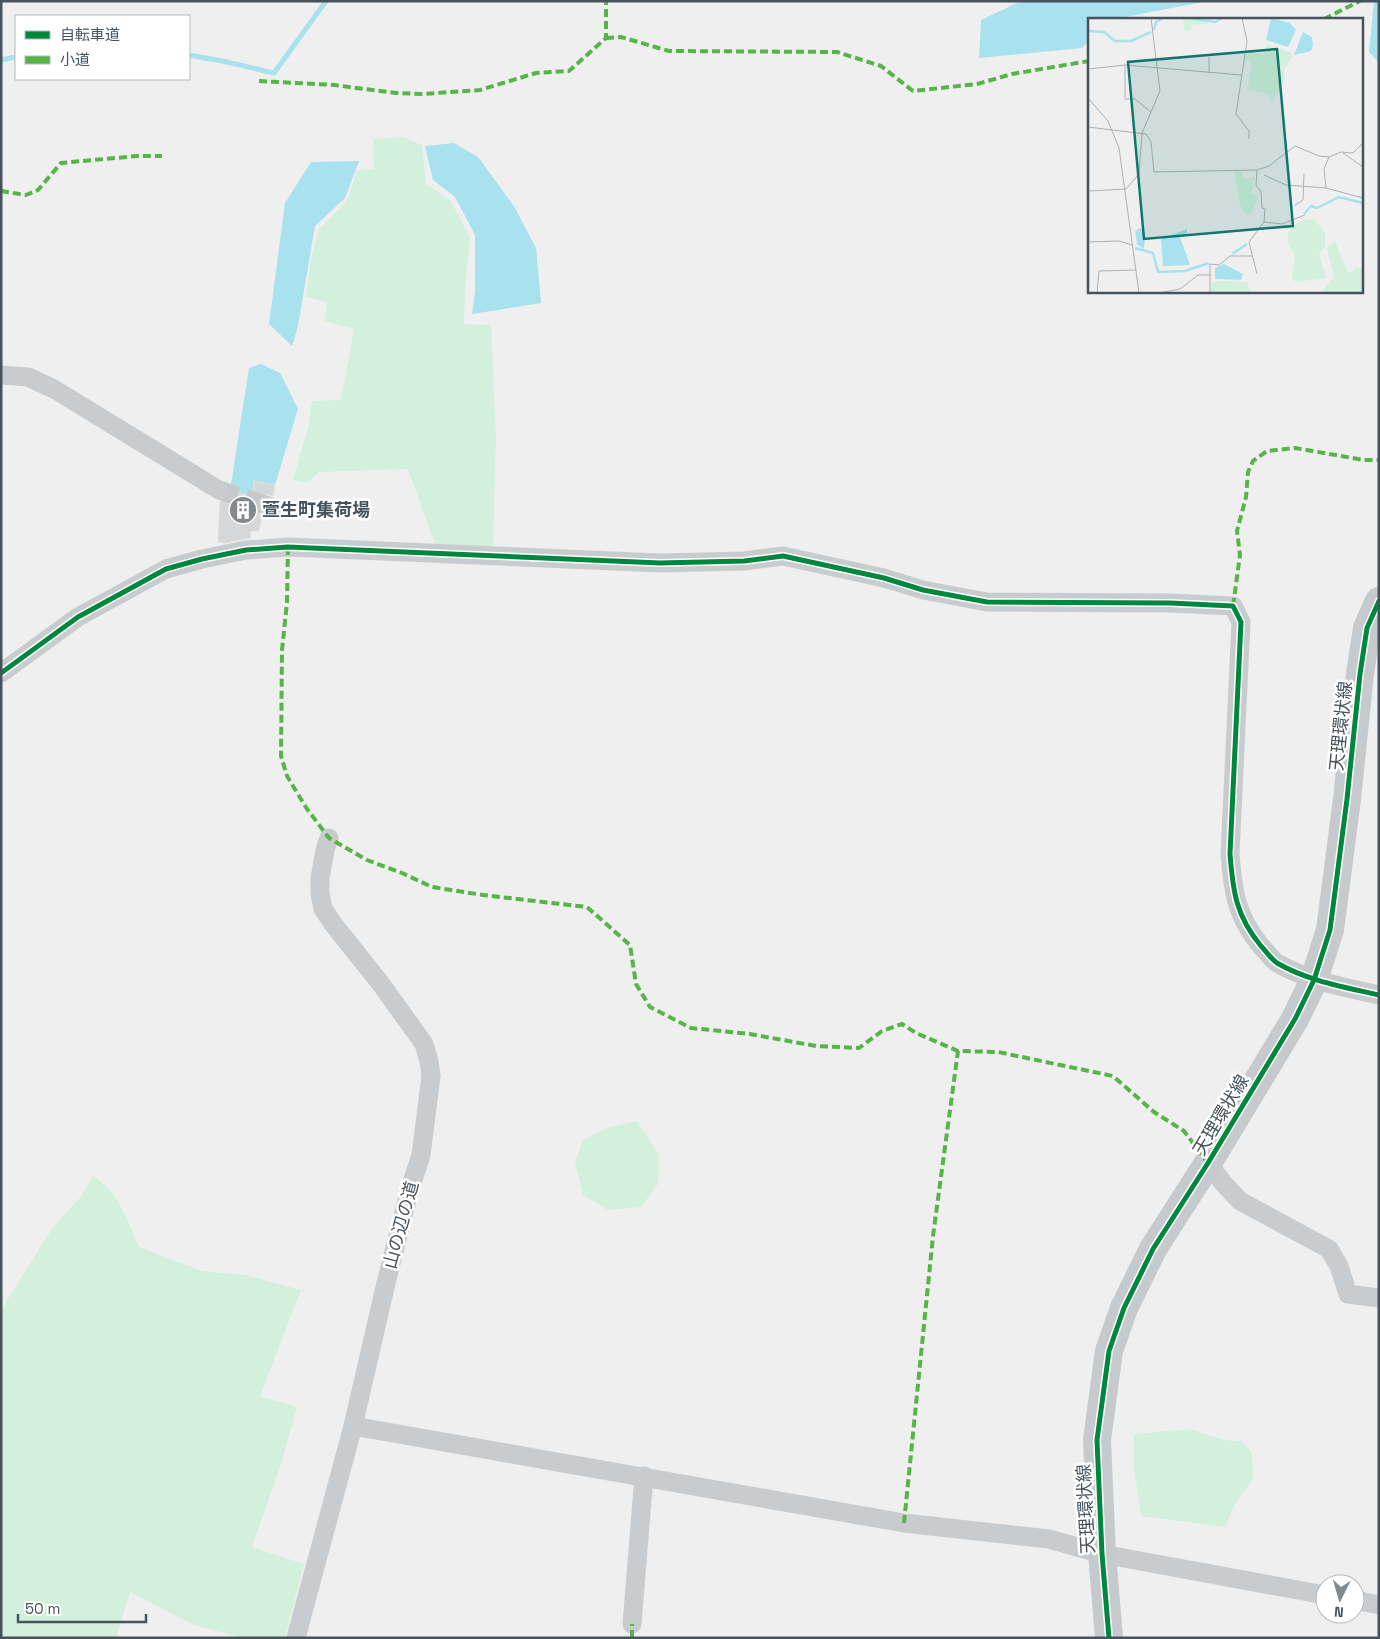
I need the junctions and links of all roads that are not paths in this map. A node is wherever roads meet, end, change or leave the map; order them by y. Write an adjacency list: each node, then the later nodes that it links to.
1 (1, 375): 2 (street)
2 (219, 490)
3 (1379, 601): 6 (main road, 天理環状線)
4 (1, 674): 6 (street)
5 (329, 838): 10 (street, 山の辺の道)
6 (1314, 980): 7 (street); 8 (main road, 天理環状線)
7 (1379, 995)
8 (1208, 1163): 9 (street); 12 (main road, 天理環状線)
9 (1379, 1298)
10 (354, 1426): 11 (street); 17 (street, 山の辺の道)
11 (644, 1476): 12 (street); 16 (street)
12 (1102, 1554): 13 (street); 18 (main road, 天理環状線)
13 (1315, 1593)
14 (1365, 1602): 15 (street)
15 (1379, 1605)
16 (632, 1624)
17 (296, 1638)
18 (1109, 1638)

